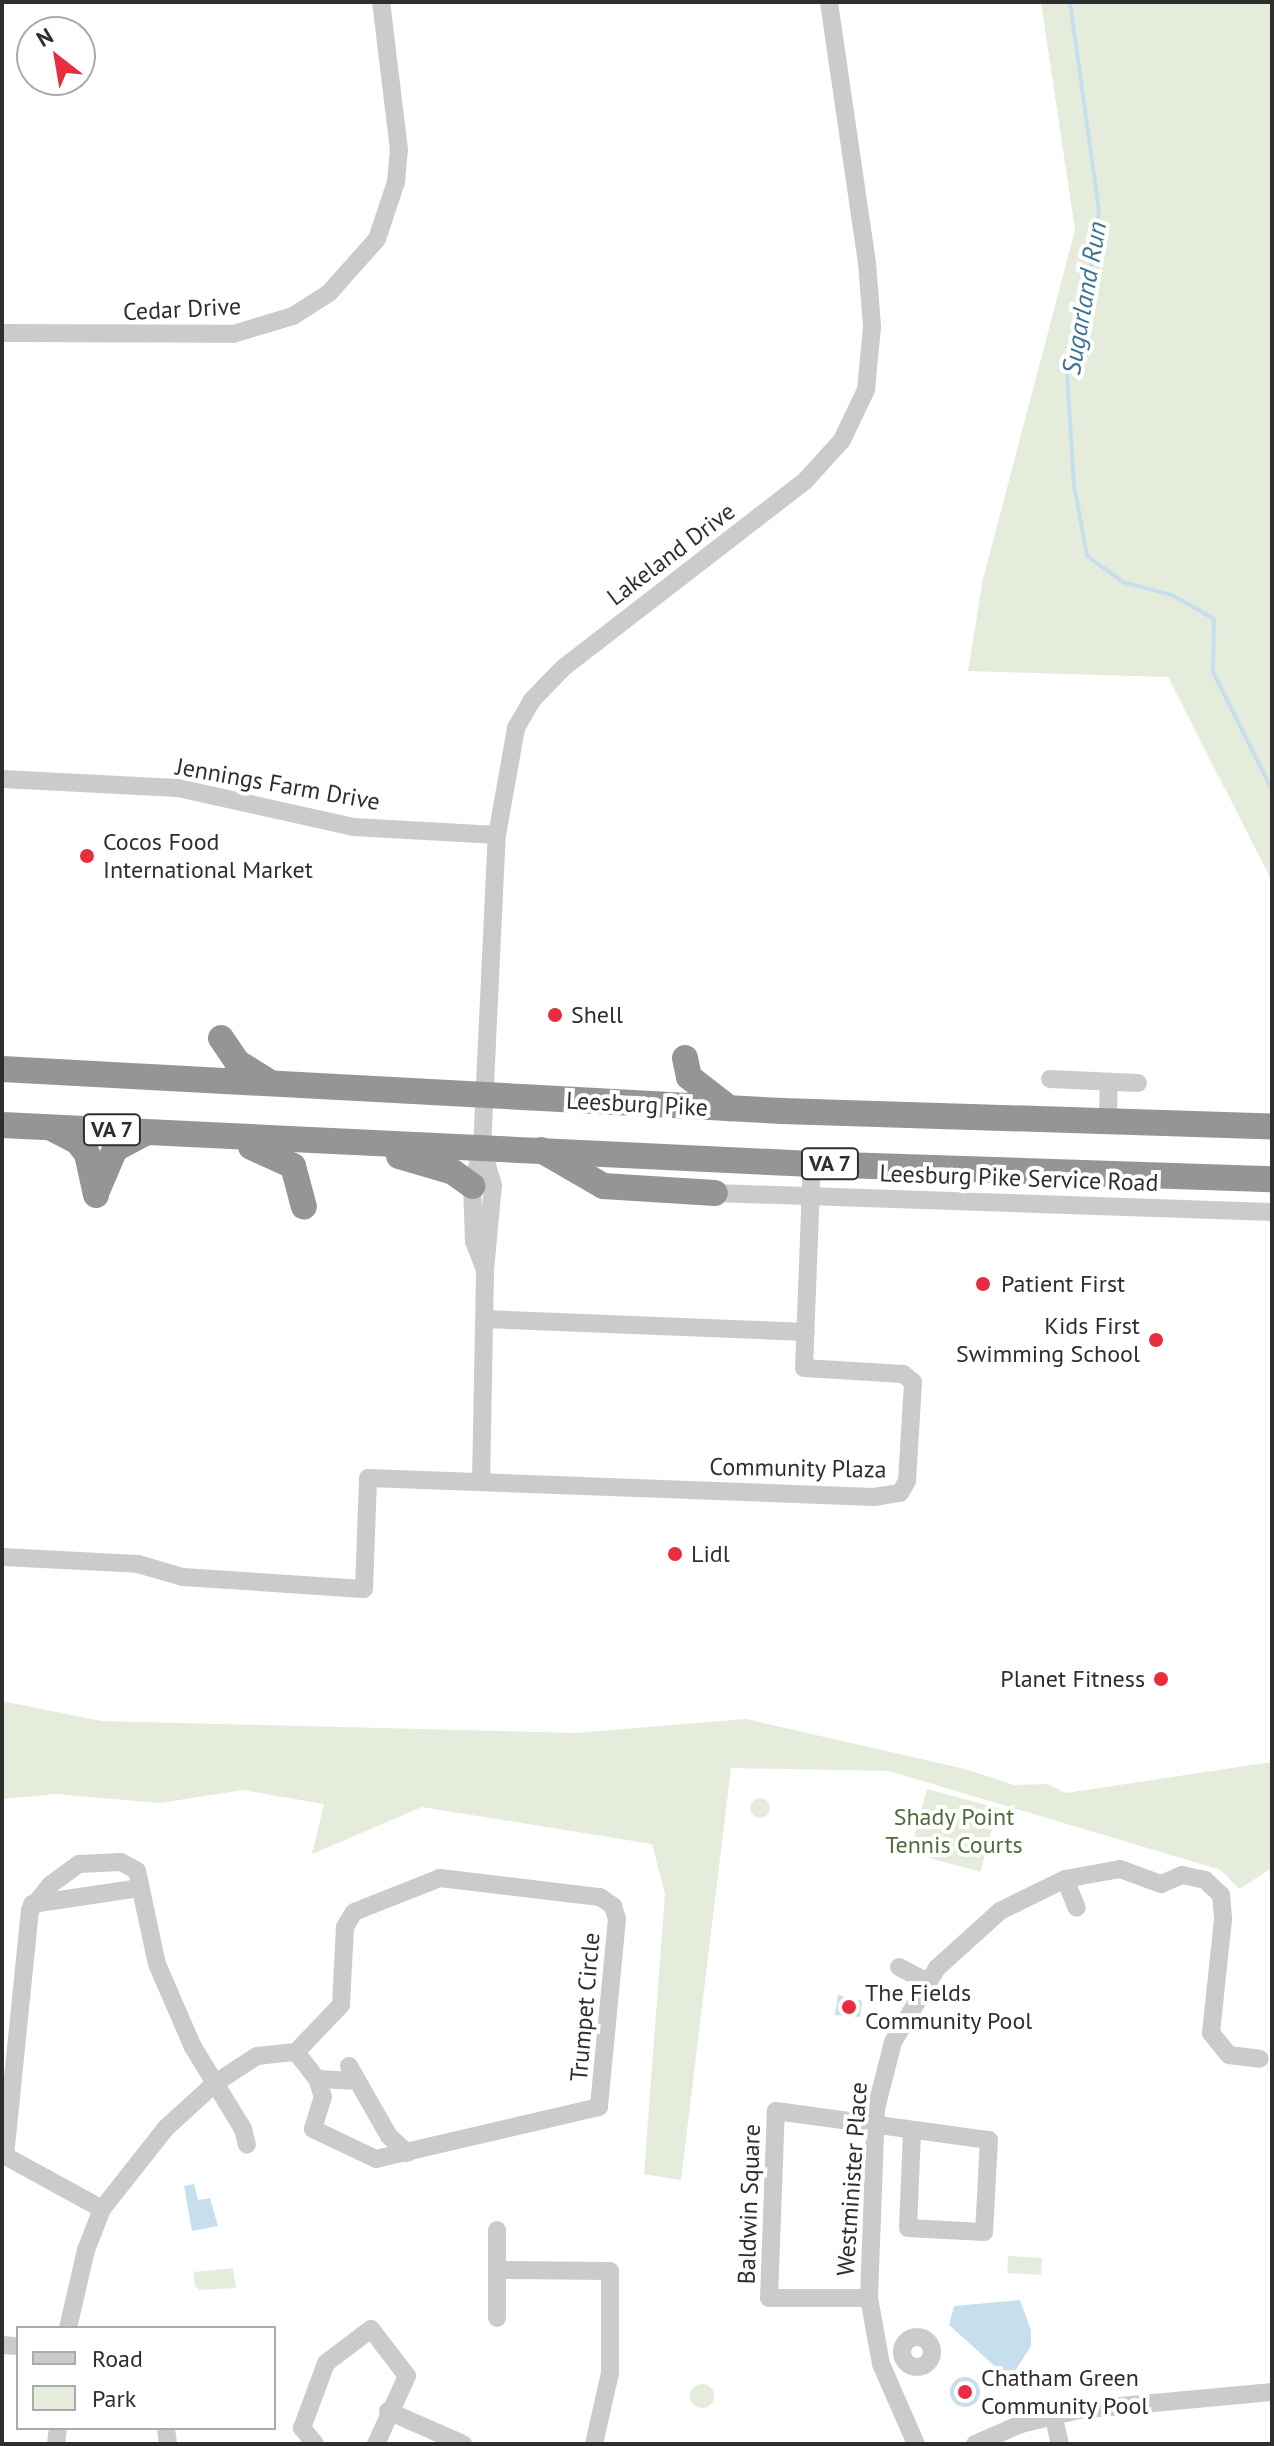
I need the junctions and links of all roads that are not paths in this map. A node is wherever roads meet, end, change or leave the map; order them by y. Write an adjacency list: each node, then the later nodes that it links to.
1 (381, 2): 3 (street, Cedar Drive)
2 (829, 2): 5 (street, Lakeland Drive)
3 (2, 333)
4 (2, 779): 5 (street, Jennings Farm Drive)
5 (497, 835): 13 (street, Lakeland Drive)
6 (685, 1058): 14 (highway)
7 (2, 1069): 8 (highway, Leesburg Pike / VA 7)
8 (210, 1079): 10 (highway, Leesburg Pike / VA 7); 10 (highway)
9 (1050, 1079): 11 (street)
10 (271, 1082): 13 (highway, Leesburg Pike / VA 7)
11 (1109, 1082): 12 (street); 15 (street)
12 (1138, 1083)
13 (483, 1097): 14 (highway, Leesburg Pike / VA 7); 22 (street, Lakeland Drive)
14 (729, 1108): 15 (highway, Leesburg Pike / VA 7)
15 (1108, 1121): 17 (highway, Leesburg Pike / VA 7)
16 (2, 1125): 18 (highway, VA 7)
17 (1272, 1126)
18 (47, 1127): 19 (highway, VA 7); 19 (highway)
19 (146, 1132): 20 (highway, VA 7)
20 (221, 1137): 21 (highway, VA 7); 34 (highway)
21 (345, 1143): 22 (highway, VA 7); 30 (highway)
22 (482, 1148): 23 (highway, VA 7); 30 (street); 37 (street)
23 (541, 1150): 25 (highway, VA 7); 32 (highway)
24 (1272, 1161): 26 (highway)
25 (812, 1164): 26 (highway, VA 7); 33 (street, Community Plaza)
26 (954, 1167): 27 (highway, VA 7)
27 (1179, 1175): 28 (highway, VA 7); 35 (street)
28 (1217, 1177): 29 (highway, VA 7); 31 (highway)
29 (1272, 1179)
30 (472, 1186): 37 (street)
31 (1272, 1187)
32 (715, 1193): 33 (street, Leesburg Pike Service Road)
33 (811, 1194): 35 (street, Leesburg Pike Service Road); 39 (street, Community Plaza)
34 (304, 1207)
35 (1179, 1208): 36 (street, Leesburg Pike Service Road)
36 (1272, 1212)
37 (485, 1270): 38 (street)
38 (485, 1319): 39 (street); 40 (street)
39 (806, 1332): 40 (street, Community Plaza)
40 (481, 1482): 41 (street, Community Plaza)
41 (2, 1557)
42 (1065, 1879): 45 (street); 47 (street, Westminister Place); 49 (street, Westminister Place)
43 (141, 1888): 44 (street); 44 (street); 51 (street)
44 (32, 1904): 56 (street)
45 (1077, 1908)
46 (899, 1967): 47 (street)
47 (927, 1982): 52 (street, Westminister Place)
48 (296, 2052): 50 (street); 51 (street); 55 (street, Trumpet Circle)
49 (1260, 2059)
50 (317, 2079): 55 (street); 55 (street, Trumpet Circle)
51 (214, 2084): 54 (street); 56 (street)
52 (875, 2126): 53 (street); 59 (street, Westminister Place); 59 (street, Baldwin Square)
53 (912, 2132): 53 (street)
54 (247, 2145)
55 (407, 2153)
56 (102, 2209): 61 (street)
57 (497, 2230): 58 (street)
58 (497, 2270): 60 (street); 71 (street)
59 (869, 2298): 63 (street, Westminister Place)
60 (497, 2318)
61 (68, 2326)
62 (903, 2355): 63 (street)
63 (881, 2364): 72 (street, Westminister Place)
64 (1272, 2392): 66 (street)
65 (388, 2411): 67 (street); 68 (street); 69 (street)
66 (1053, 2414): 73 (street); 74 (street)
67 (434, 2440): 70 (street)
68 (315, 2444)
69 (376, 2444)
70 (463, 2444)
71 (594, 2444)
72 (916, 2444)
73 (975, 2444)
74 (1060, 2444)

